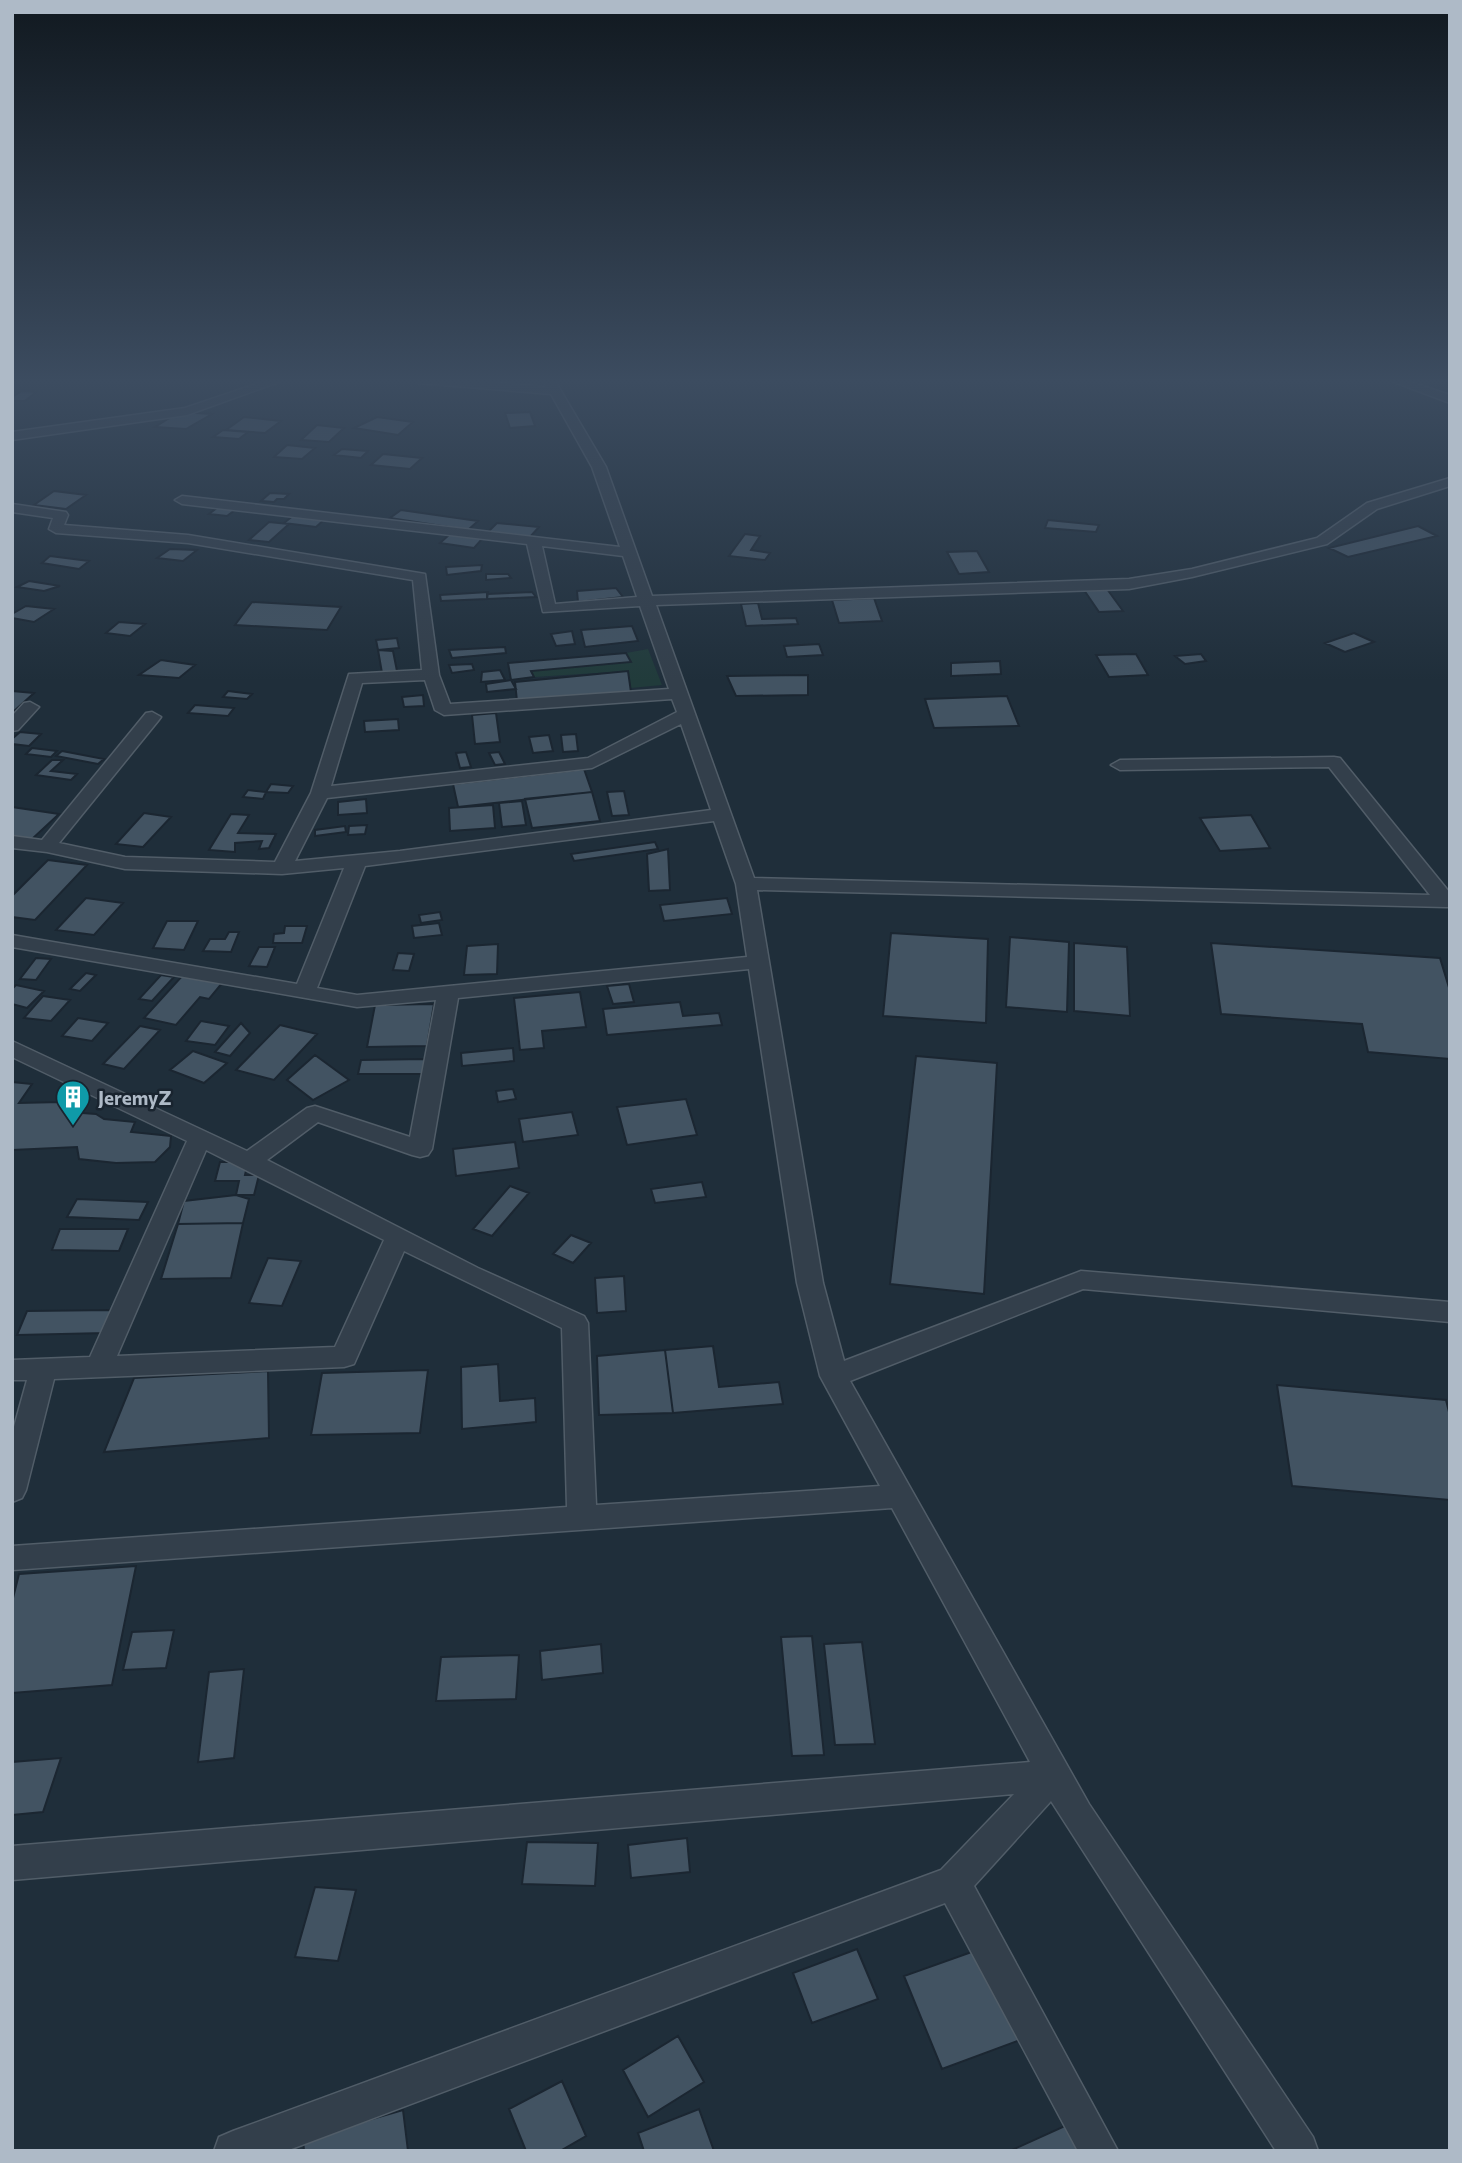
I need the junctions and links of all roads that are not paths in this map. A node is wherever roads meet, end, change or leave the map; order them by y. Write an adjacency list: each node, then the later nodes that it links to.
1 (604, 480): 6 (street)
2 (1450, 482): 7 (street)
3 (182, 500): 5 (street)
4 (12, 508): 8 (street)
5 (533, 540): 6 (street); 7 (street)
6 (629, 552): 7 (street)
7 (646, 601): 9 (street)
8 (431, 675): 9 (street); 15 (street)
9 (679, 693): 11 (street)
10 (30, 707): 13 (street)
11 (686, 714): 15 (street); 16 (street)
12 (152, 717): 18 (street)
13 (12, 726)
14 (1120, 765): 22 (street)
15 (320, 793): 20 (street)
16 (722, 814): 19 (street); 21 (street)
17 (12, 842): 18 (street)
18 (47, 846): 20 (street)
19 (358, 861): 20 (street); 25 (street)
20 (282, 868)
21 (747, 884): 22 (street); 24 (street)
22 (1448, 901)
23 (12, 941): 25 (street)
24 (759, 962): 26 (street); 35 (street)
25 (305, 992): 26 (street)
26 (448, 992): 29 (street)
27 (12, 1048): 28 (street)
28 (200, 1137): 29 (street); 32 (street)
29 (248, 1162): 30 (street)
30 (398, 1237): 32 (street); 38 (street)
31 (1450, 1312): 35 (street)
32 (100, 1366): 33 (street)
33 (43, 1369): 34 (street); 36 (street)
34 (12, 1370)
35 (834, 1376): 37 (street)
36 (12, 1490)
37 (901, 1496): 38 (street); 40 (street)
38 (582, 1518): 39 (street)
39 (12, 1558)
40 (1054, 1775): 41 (street); 42 (street); 45 (street)
41 (12, 1863)
42 (953, 1883): 43 (street); 44 (street)
43 (233, 2151)
44 (1099, 2151)
45 (1299, 2151)

